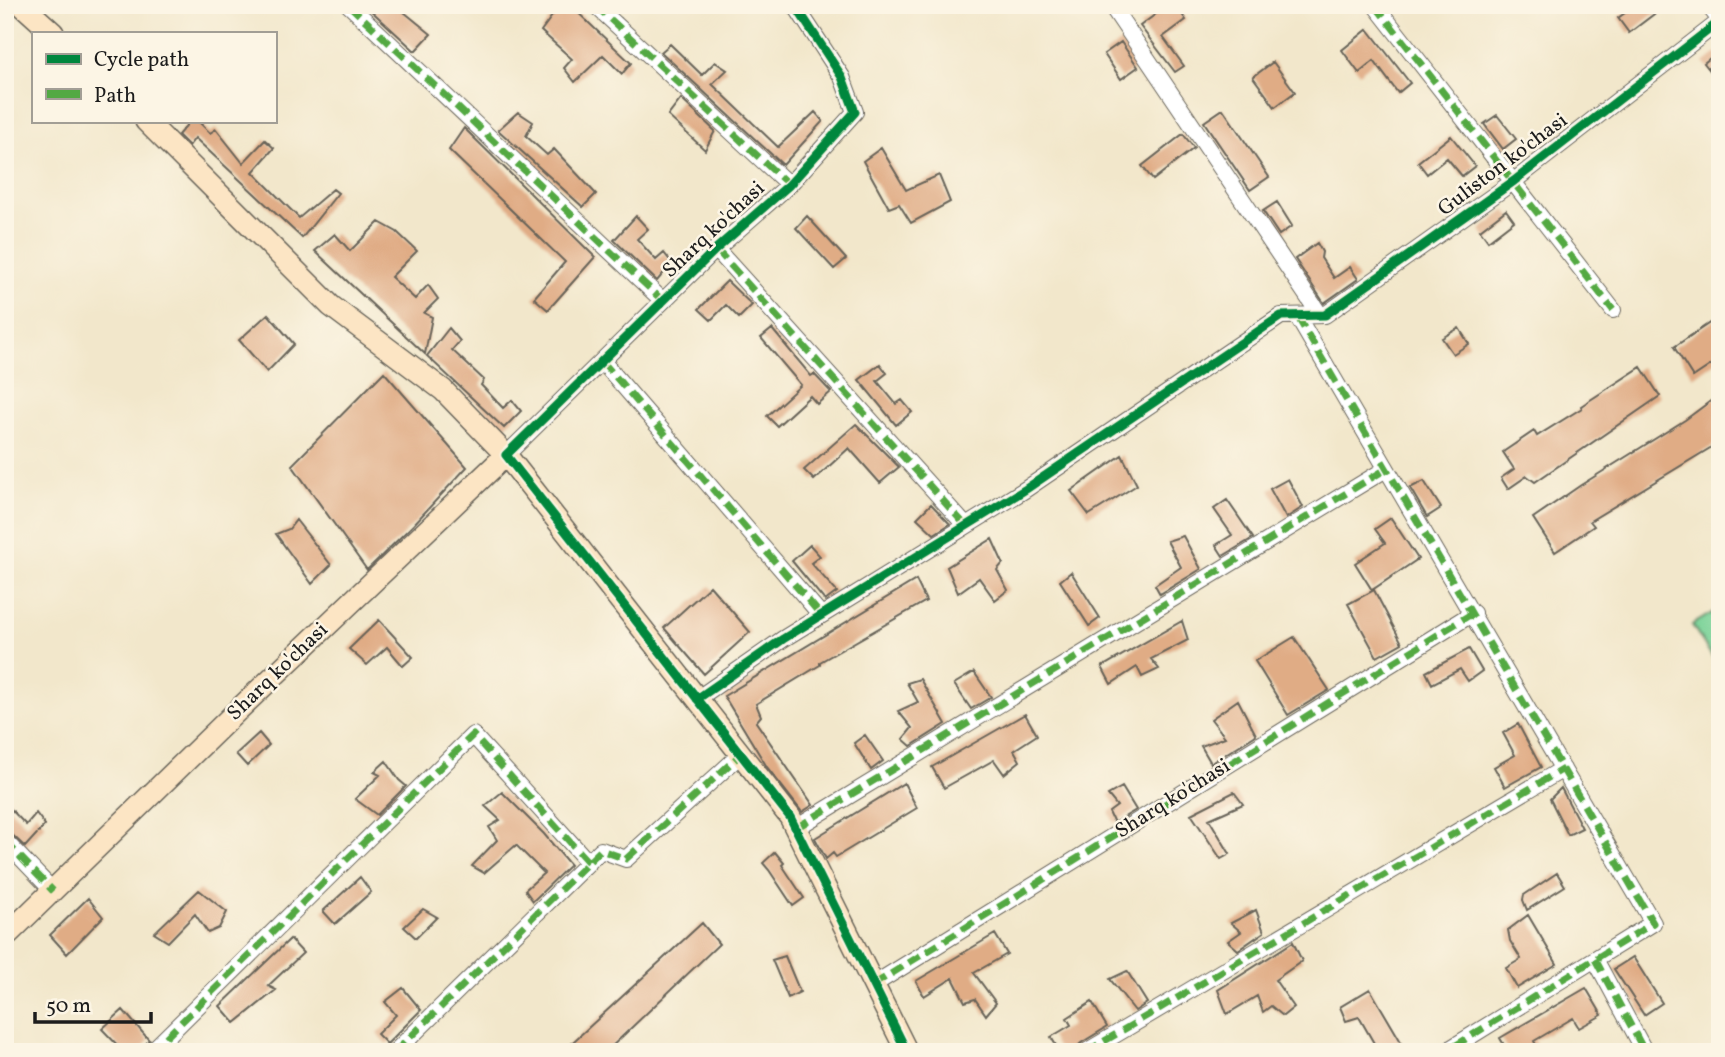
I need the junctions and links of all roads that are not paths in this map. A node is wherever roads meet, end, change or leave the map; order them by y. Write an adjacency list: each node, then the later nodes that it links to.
1 (22, 5): 9 (main road)
2 (349, 5): 14 (street, Sharq ko'chasi)
3 (595, 5): 12 (street, Sharq ko'chasi)
4 (795, 5): 12 (street, Sharq ko'chasi)
5 (1111, 5): 16 (street)
6 (1375, 5): 11 (street)
7 (1709, 5): 8 (street, Guliston ko'chasi)
8 (1720, 20): 11 (street, Guliston ko'chasi)
9 (52, 32)
10 (147, 122): 19 (main road)
11 (1514, 180): 15 (street); 16 (street, Guliston ko'chasi)
12 (789, 185): 13 (street, Sharq ko'chasi)
13 (716, 249): 14 (street, Sharq ko'chasi); 21 (street, Sharq ko'chasi)
14 (663, 301): 18 (street, Sharq ko'chasi)
15 (1613, 310)
16 (1320, 315): 17 (street, Guliston ko'chasi)
17 (1297, 316): 20 (street); 21 (street, Guliston ko'chasi)
18 (602, 361): 19 (street, Sharq ko'chasi); 23 (street)
19 (506, 456): 24 (main road); 30 (main road, Sharq ko'chasi)
20 (1387, 469): 22 (street); 27 (street)
21 (966, 526): 23 (street, Guliston ko'chasi)
22 (1473, 613): 26 (street); 33 (street, Sharq ko'chasi)
23 (821, 615): 24 (street, Guliston ko'chasi)
24 (696, 699): 25 (main road)
25 (741, 754): 27 (main road); 29 (street)
26 (1563, 769): 32 (street); 37 (street)
27 (796, 828): 33 (main road)
28 (5, 841): 30 (street)
29 (588, 862): 34 (street); 35 (street)
30 (53, 891): 31 (main road, Sharq ko'chasi)
31 (5, 937)
32 (1595, 959): 38 (street); 39 (street)
33 (873, 985): 36 (main road)
34 (151, 1052)
35 (395, 1052)
36 (907, 1052)
37 (1086, 1052)
38 (1445, 1052)
39 (1646, 1052)

